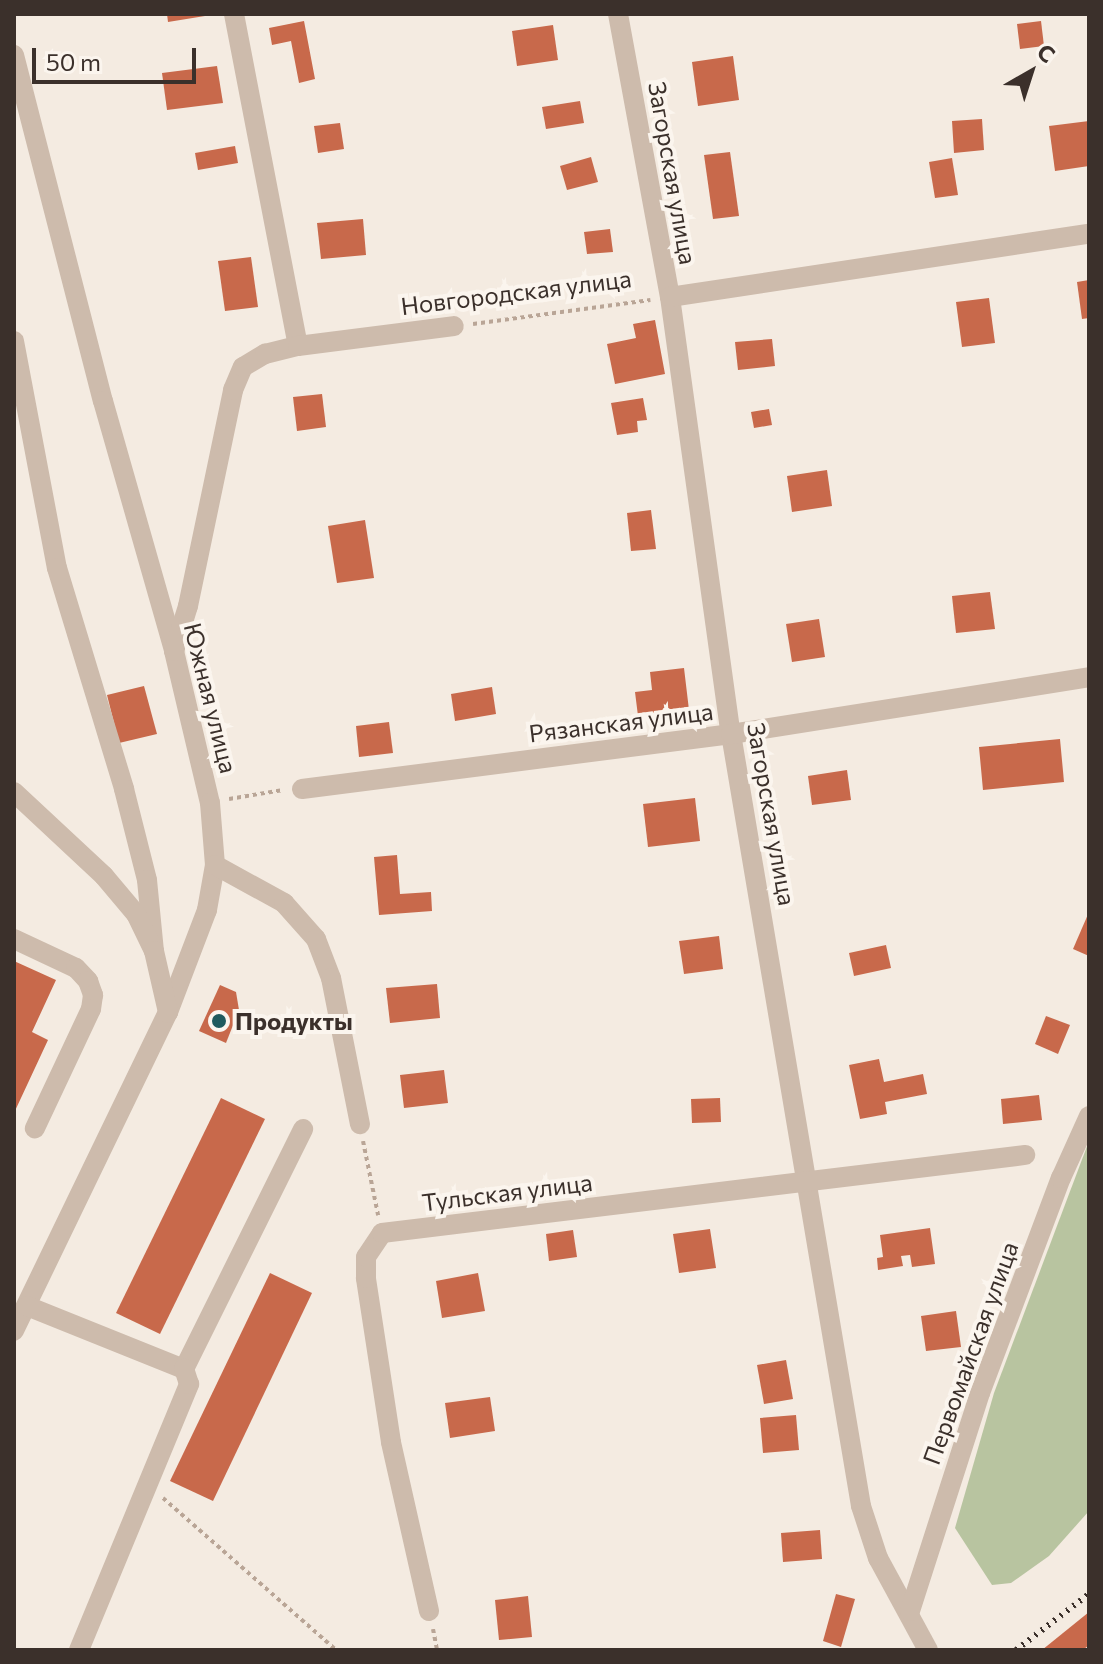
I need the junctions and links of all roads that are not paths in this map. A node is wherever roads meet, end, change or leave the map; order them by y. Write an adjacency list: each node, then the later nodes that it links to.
1 (234, 14): 8 (street)
2 (618, 14): 5 (street, Загорская улица)
3 (14, 55): 9 (street, Южная улица)
4 (1089, 234): 5 (street)
5 (670, 297): 11 (street, Загорская улица)
6 (454, 326): 8 (street, Новгородская улица)
7 (14, 341): 16 (street)
8 (298, 346): 9 (street, Новгородская улица)
9 (174, 651): 14 (street, Южная улица)
10 (1089, 677): 11 (street, Рязанская улица)
11 (731, 734): 12 (street, Рязанская улица); 23 (street, Загорская улица)
12 (302, 789)
13 (14, 792): 16 (street)
14 (215, 865): 17 (street, Южная улица); 19 (street)
15 (14, 939): 20 (street)
16 (154, 951): 17 (street)
17 (168, 1012): 24 (street, Южная улица)
18 (1089, 1116): 28 (street, Первомайская улица)
19 (360, 1124)
20 (35, 1128)
21 (303, 1129): 26 (street)
22 (1025, 1155): 23 (street, Тульская улица)
23 (808, 1182): 27 (street, Тульская улица); 28 (street, Загорская улица)
24 (27, 1306): 25 (street, Южная улица); 26 (street)
25 (14, 1331)
26 (184, 1369): 29 (street)
27 (429, 1611)
28 (910, 1611): 30 (street, Загорская улица)
29 (79, 1650)
30 (928, 1650)

